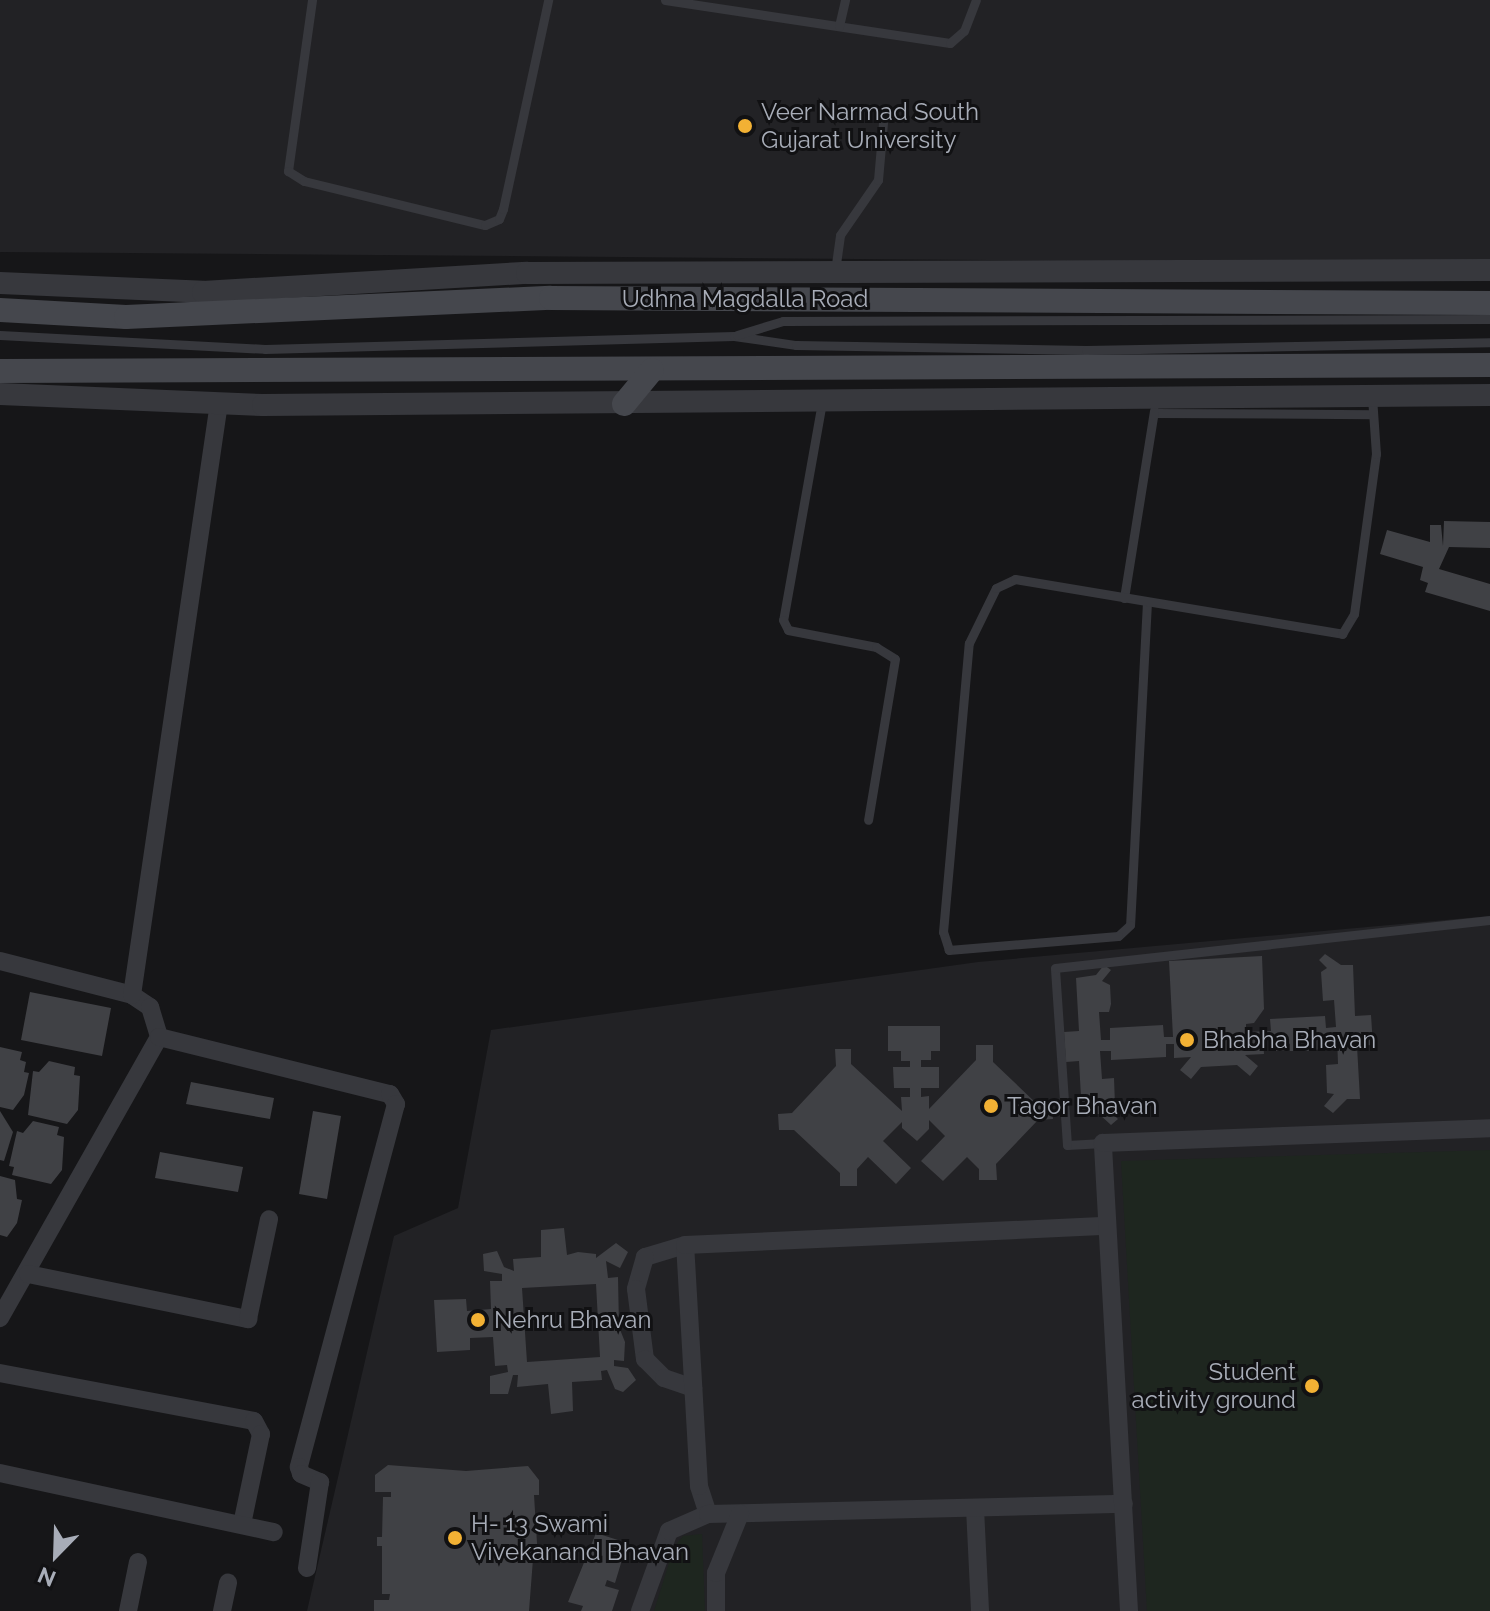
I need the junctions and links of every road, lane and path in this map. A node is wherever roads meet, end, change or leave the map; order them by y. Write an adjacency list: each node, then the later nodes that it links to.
1 (312, 0): 2 (lane)
2 (548, 0)
3 (665, 0): 6 (lane)
4 (845, 0): 6 (lane)
5 (976, 0): 6 (lane)
6 (839, 26)
7 (884, 112): 9 (lane)
8 (1490, 270): 9 (street)
9 (835, 272): 10 (street)
10 (0, 283)
11 (1490, 303): 12 (main road, Udhna Magdalla Road)
12 (0, 310)
13 (1490, 319): 15 (lane)
14 (0, 335): 15 (lane)
15 (734, 336): 16 (lane)
16 (1490, 342)
17 (1490, 365): 18 (main road)
18 (652, 370): 19 (main road); 24 (main road)
19 (0, 371)
20 (0, 394): 23 (street)
21 (1490, 395): 25 (street)
22 (822, 402): 24 (street); 26 (street); 29 (lane)
23 (219, 403): 24 (street); 32 (street)
24 (624, 404)
25 (1373, 405): 26 (street); 28 (lane)
26 (1155, 406): 27 (lane)
27 (1124, 598): 28 (lane); 28 (lane)
28 (1147, 602)
29 (868, 820)
30 (1490, 920): 35 (lane)
31 (0, 961): 32 (street)
32 (132, 995): 33 (street)
33 (159, 1037): 39 (street); 51 (street)
34 (1490, 1128): 35 (street)
35 (1103, 1143): 37 (street)
36 (269, 1219): 39 (street)
37 (1107, 1226): 38 (street); 44 (street)
38 (685, 1245): 42 (street); 42 (street)
39 (28, 1274): 40 (street)
40 (0, 1318)
41 (0, 1373): 48 (street)
42 (693, 1388): 46 (street)
43 (0, 1473): 48 (street)
44 (1124, 1504): 45 (street); 58 (street)
45 (975, 1508): 47 (street); 57 (street)
46 (708, 1514): 47 (street); 55 (street)
47 (740, 1514): 56 (street)
48 (242, 1524): 49 (street)
49 (274, 1532)
50 (138, 1562): 53 (street)
51 (307, 1568)
52 (228, 1583): 54 (street)
53 (128, 1611)
54 (222, 1611)
55 (640, 1611)
56 (716, 1611)
57 (980, 1611)
58 (1129, 1611)

